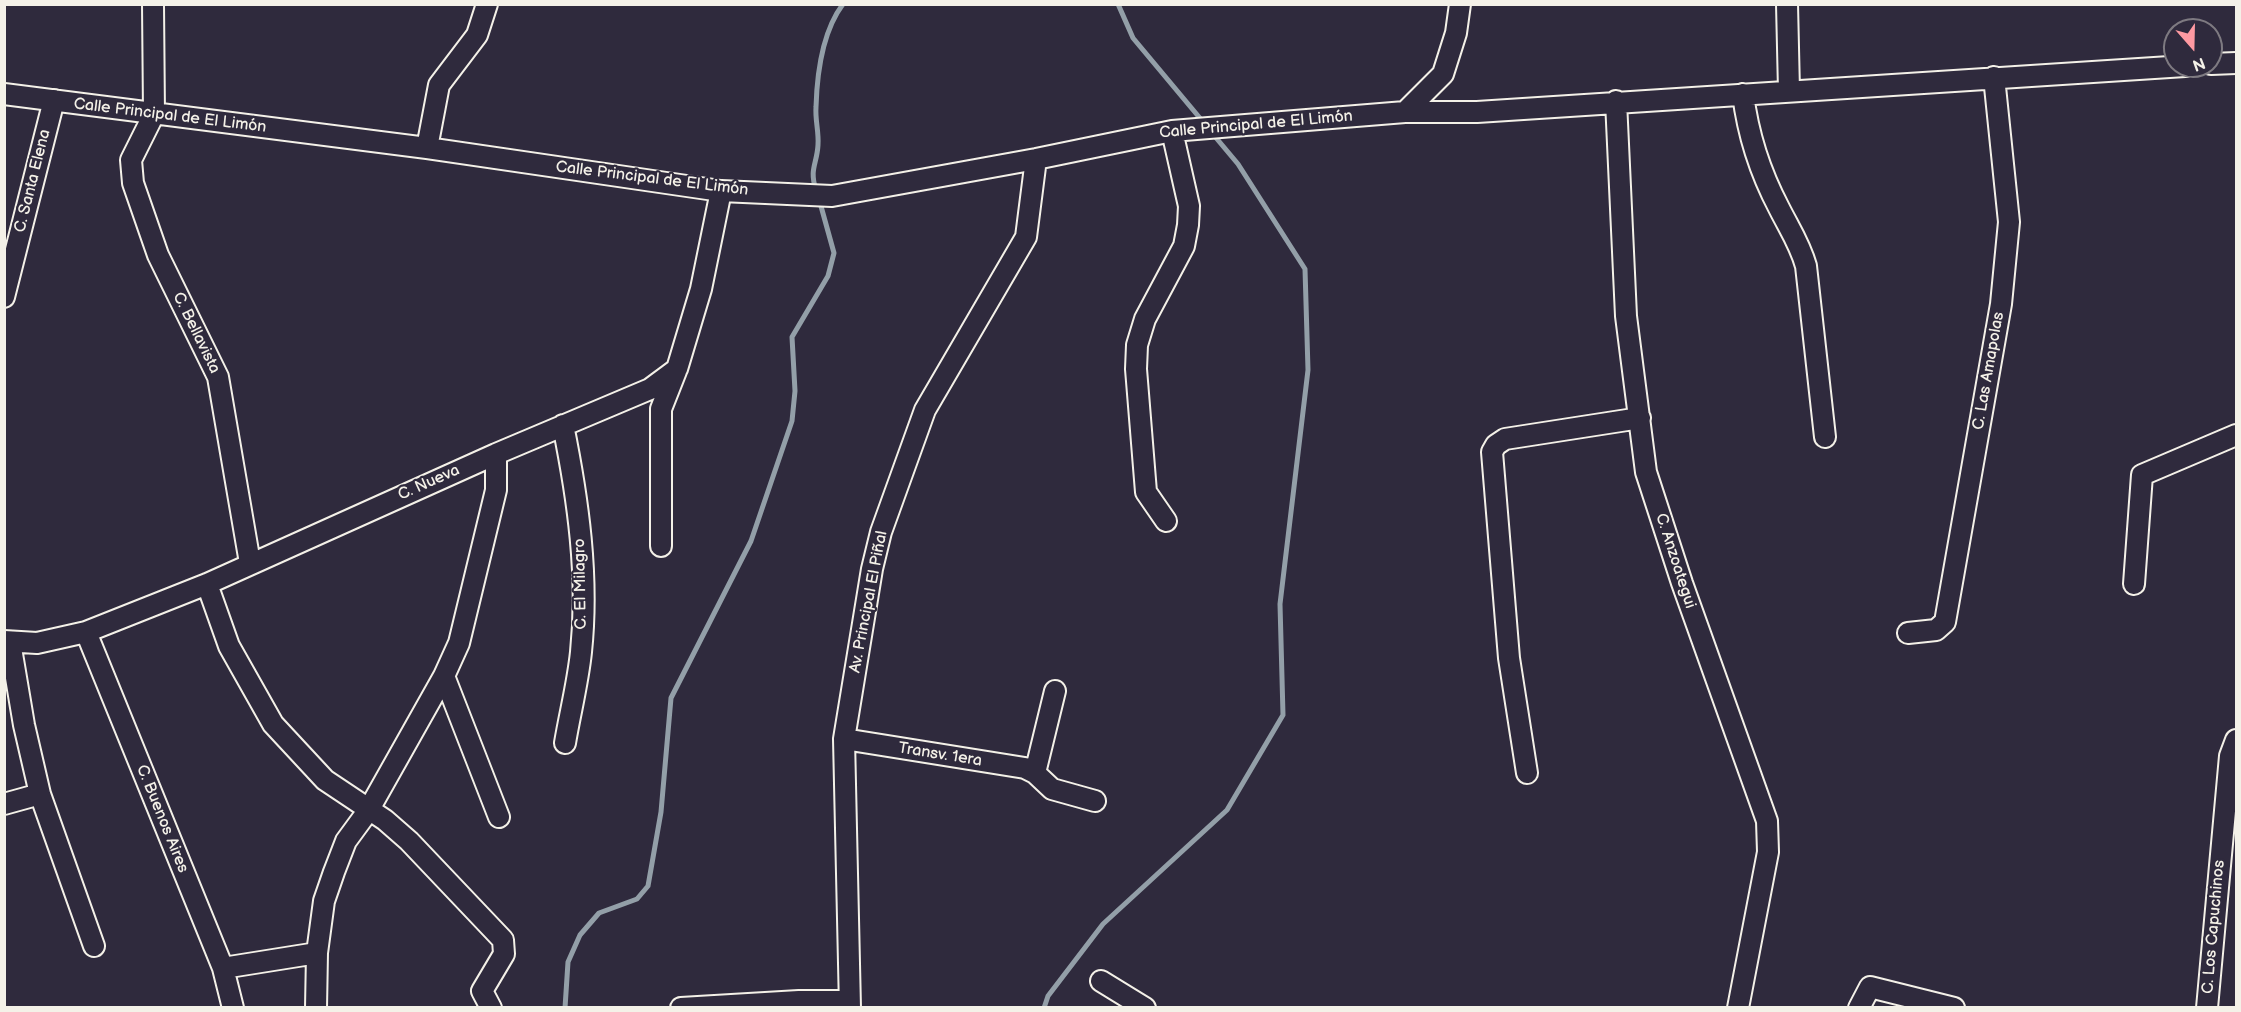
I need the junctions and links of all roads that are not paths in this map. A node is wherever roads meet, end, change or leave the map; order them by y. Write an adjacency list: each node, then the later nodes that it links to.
1 (153, 4): 13 (street)
2 (487, 4): 15 (street)
3 (1460, 4): 12 (street)
4 (1787, 4): 7 (street)
5 (2163, 67): 6 (street, Calle Principal de El Limón)
6 (1994, 77): 7 (street, Calle Principal de El Limón); 31 (street, C. Las Amapolas)
7 (1789, 91): 9 (street, Calle Principal de El Limón)
8 (4, 93): 10 (street, Calle Principal de El Limón)
9 (1743, 94): 11 (street, Calle Principal de El Limón); 23 (street)
10 (54, 100): 13 (street, Calle Principal de El Limón); 18 (street, C. Santa Elena)
11 (1616, 101): 12 (street, Calle Principal de El Limón); 20 (street, C. Anzoategui)
12 (1405, 112): 14 (street, Calle Principal de El Limón)
13 (154, 114): 15 (street, Calle Principal de El Limón); 27 (street, C. Bellavista)
14 (1172, 131): 16 (street, Calle Principal de El Limón); 25 (street)
15 (427, 148): 17 (street, Calle Principal de El Limón)
16 (1036, 159): 17 (street, Calle Principal de El Limón); 35 (street, Av. Principal El Piñal)
17 (722, 191): 19 (street)
18 (4, 297)
19 (677, 369): 21 (street, C. Nueva); 26 (street)
20 (1640, 418): 39 (street); 55 (street, C. Anzoategui)
21 (563, 425): 24 (street, C. Nueva); 37 (street, C. El Milagro)
22 (2236, 435): 29 (street)
23 (1825, 437)
24 (496, 453): 27 (street, C. Nueva); 33 (street)
25 (1166, 521)
26 (661, 546)
27 (250, 563): 28 (street, C. Nueva)
28 (207, 584): 30 (street, C. Nueva); 43 (street)
29 (2134, 585)
30 (86, 632): 32 (street, C. Nueva); 47 (street, C. Buenos Aires)
31 (1908, 633)
32 (7, 642): 40 (street)
33 (444, 676): 43 (street); 44 (street)
34 (1055, 692): 38 (street)
35 (844, 739): 38 (street, Transv. 1era); 49 (street, Av. Principal El Piñal)
36 (2236, 740): 58 (street, C. Los Capuchinos)
37 (565, 742)
38 (1035, 773): 41 (street)
39 (1527, 773)
40 (40, 795): 42 (street); 45 (street)
41 (1095, 801)
42 (4, 804)
43 (368, 810): 46 (street); 52 (street)
44 (500, 817)
45 (94, 946)
46 (317, 953): 47 (street); 51 (street)
47 (223, 968): 50 (street, C. Buenos Aires)
48 (1101, 981): 54 (street)
49 (849, 1004): 53 (street)
50 (233, 1008)
51 (315, 1008)
52 (491, 1008)
53 (681, 1008)
54 (1145, 1008)
55 (1738, 1008)
56 (1859, 1008): 57 (street)
57 (1954, 1008)
58 (2207, 1008)

